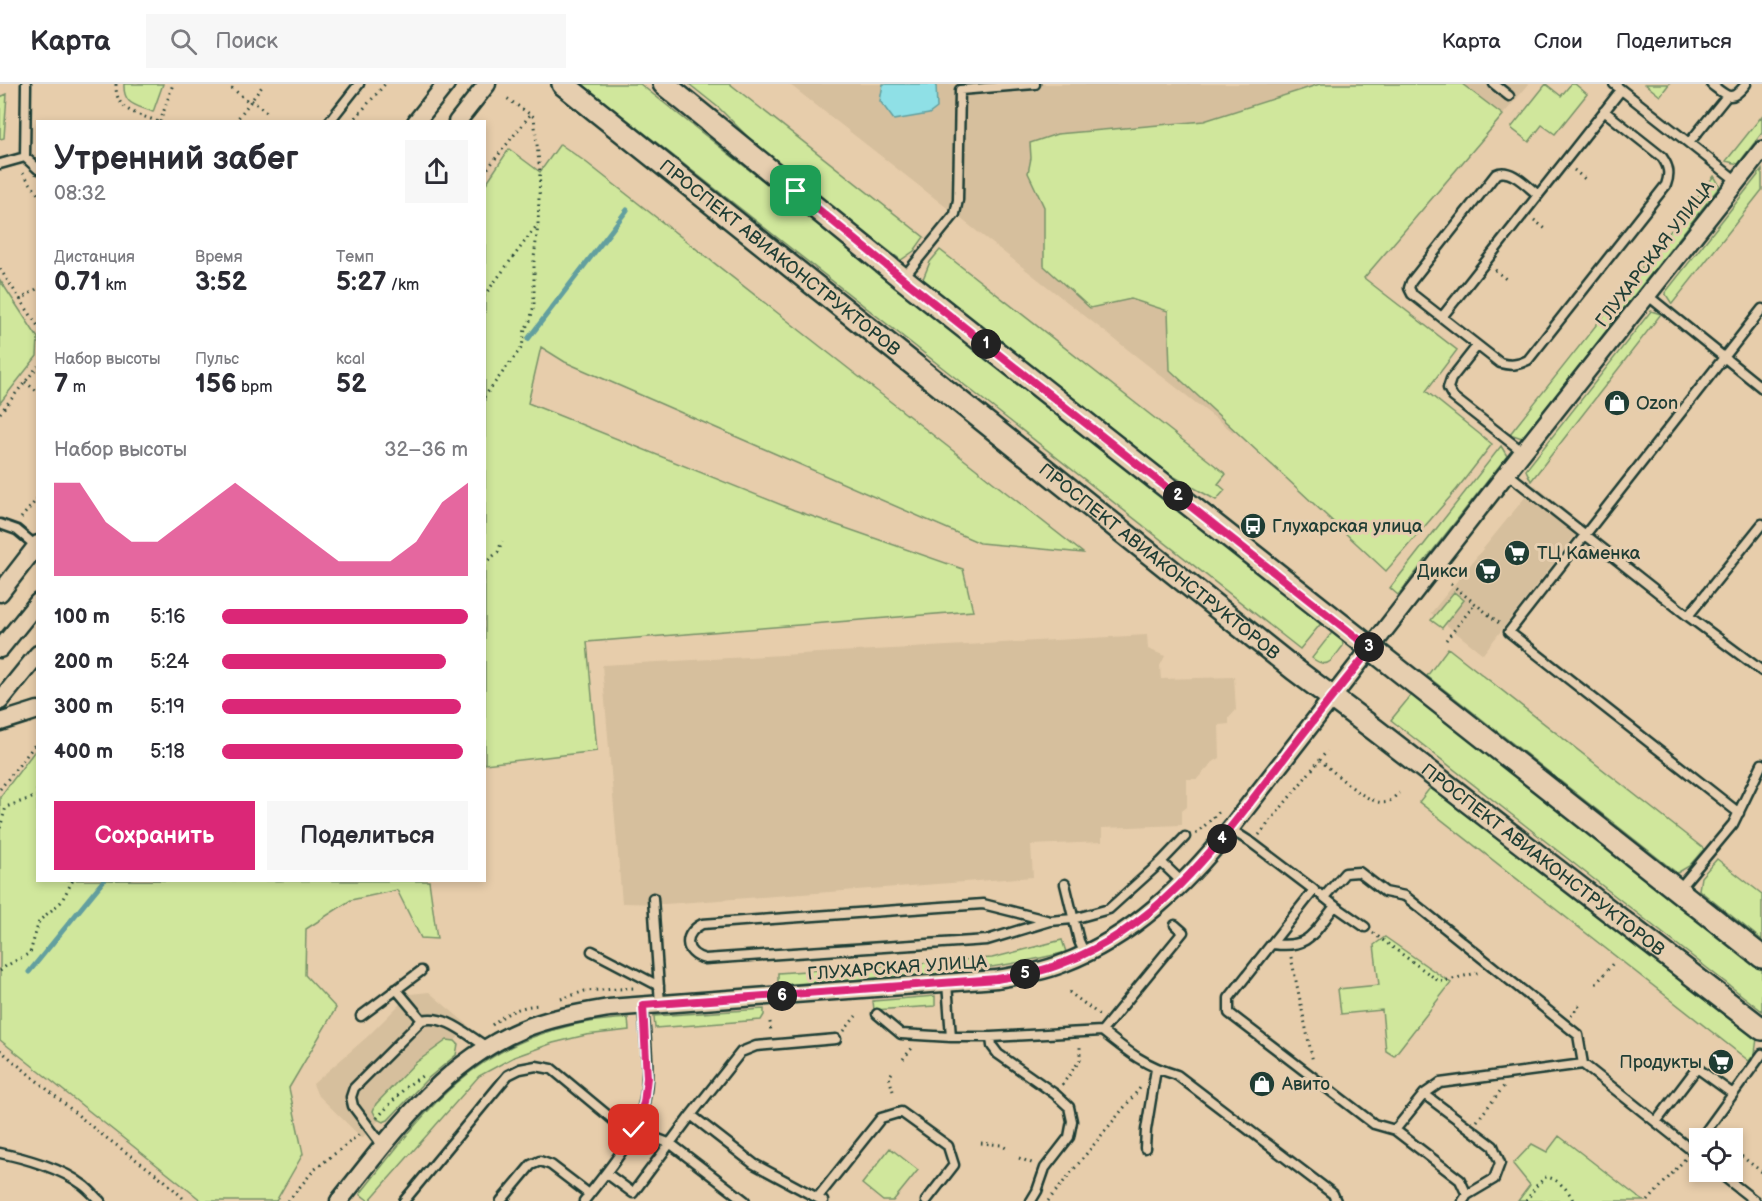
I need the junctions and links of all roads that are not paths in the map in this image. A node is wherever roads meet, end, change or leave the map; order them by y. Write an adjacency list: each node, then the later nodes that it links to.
1 (26, 84): 20 (lane)
2 (359, 84): 15 (lane)
3 (446, 84): 16 (street)
4 (487, 84): 17 (street)
5 (563, 84): 46 (street, ПРОСПЕКТ АВИАКОНСТРУКТОРОВ)
6 (664, 84): 25 (street)
7 (1035, 84): 25 (lane)
8 (1494, 84): 12 (lane)
9 (1711, 84): 13 (lane)
10 (1746, 84): 13 (lane)
11 (1618, 87): 14 (lane); 18 (lane)
12 (1509, 96)
13 (1727, 96): 18 (lane)
14 (1604, 111): 24 (lane); 29 (lane)
15 (331, 120)
16 (418, 120)
17 (460, 120)
18 (1689, 143): 23 (lane)
19 (1762, 150): 23 (street, ГЛУХАРСКАЯ УЛИЦА)
20 (25, 157): 21 (lane); 22 (lane)
21 (0, 164)
22 (36, 167)
23 (1737, 181): 26 (street, ГЛУХАРСКАЯ УЛИЦА)
24 (1538, 195): 28 (lane); 28 (lane)
25 (902, 278): 43 (street)
26 (1647, 295): 30 (lane); 32 (street, ГЛУХАРСКАЯ УЛИЦА)
27 (1762, 309): 30 (lane)
28 (1442, 317): 29 (lane)
29 (1477, 346): 32 (lane)
30 (1724, 357): 31 (lane); 36 (lane)
31 (1762, 388)
32 (1523, 452): 33 (street, ГЛУХАРСКАЯ УЛИЦА)
33 (1507, 473): 36 (lane); 43 (street, ГЛУХАРСКАЯ УЛИЦА)
34 (0, 524): 37 (lane)
35 (1762, 524): 41 (lane)
36 (1584, 534): 41 (lane); 51 (lane)
37 (36, 544)
38 (36, 546): 39 (street)
39 (0, 593)
40 (36, 604): 42 (street)
41 (1688, 616): 45 (lane)
42 (0, 649)
43 (1371, 649): 46 (street, ГЛУХАРСКАЯ УЛИЦА); 58 (street)
44 (36, 656): 47 (street)
45 (1762, 671)
46 (1332, 696): 52 (street, ГЛУХАРСКАЯ УЛИЦА); 79 (street, ПРОСПЕКТ АВИАКОНСТРУКТОРОВ)
47 (0, 701)
48 (36, 711): 49 (street)
49 (0, 722)
50 (1762, 764): 51 (lane)
51 (1738, 813): 58 (lane)
52 (1230, 829): 55 (street, ГЛУХАРСКАЯ УЛИЦА); 57 (lane)
53 (1185, 837): 54 (lane)
54 (1161, 862): 55 (lane); 62 (lane)
55 (1184, 883): 68 (street, ГЛУХАРСКАЯ УЛИЦА)
56 (1065, 884): 62 (lane)
57 (1314, 890): 59 (lane); 66 (lane)
58 (1678, 890): 69 (street)
59 (1324, 897): 61 (lane); 86 (lane)
60 (653, 898): 72 (lane)
61 (1335, 906): 65 (lane); 66 (lane)
62 (1072, 919): 63 (lane); 68 (lane)
63 (1050, 921): 63 (lane)
64 (1175, 925): 80 (lane)
65 (1365, 927)
66 (1273, 944): 94 (lane)
67 (592, 951): 72 (lane)
68 (1085, 954): 71 (street, ГЛУХАРСКАЯ УЛИЦА)
69 (1762, 957)
70 (420, 971): 73 (lane)
71 (947, 983): 74 (street, ГЛУХАРСКАЯ УЛИЦА); 81 (lane)
72 (659, 987): 74 (lane)
73 (396, 989): 77 (lane); 78 (lane)
74 (660, 1004): 75 (street, ГЛУХАРСКАЯ УЛИЦА)
75 (643, 1005): 84 (street, ГЛУХАРСКАЯ УЛИЦА); 93 (lane)
76 (877, 1014): 81 (lane)
77 (361, 1016)
78 (422, 1020): 84 (lane); 96 (lane)
79 (1762, 1029)
80 (1102, 1031): 82 (lane); 87 (lane)
81 (951, 1037): 82 (lane)
82 (991, 1037): 111 (lane)
83 (836, 1039): 90 (lane)
84 (486, 1047): 96 (street, ГЛУХАРСКАЯ УЛИЦА)
85 (1762, 1054): 88 (lane)
86 (1583, 1064): 89 (lane); 91 (lane)
87 (1156, 1069): 97 (lane); 112 (lane)
88 (1733, 1094): 91 (lane); 92 (lane)
89 (1424, 1095): 94 (lane); 103 (lane)
90 (691, 1115): 95 (lane); 105 (lane)
91 (1656, 1122): 98 (lane)
92 (1708, 1128)
93 (634, 1130): 95 (lane); 100 (lane); 107 (lane)
94 (1395, 1130): 103 (lane)
95 (671, 1144): 100 (lane); 109 (lane)
96 (383, 1146): 104 (street, ГЛУХАРСКАЯ УЛИЦА)
97 (1146, 1148)
98 (1689, 1148)
99 (0, 1153): 106 (lane)
100 (606, 1173): 102 (lane)
101 (1731, 1182): 113 (lane)
102 (586, 1198): 108 (lane)
103 (1465, 1198)
104 (344, 1199)
105 (821, 1199): 110 (lane)
106 (100, 1201)
107 (404, 1201)
108 (501, 1201)
109 (745, 1201)
110 (926, 1201)
111 (1031, 1201)
112 (1336, 1201)
113 (1755, 1201)

